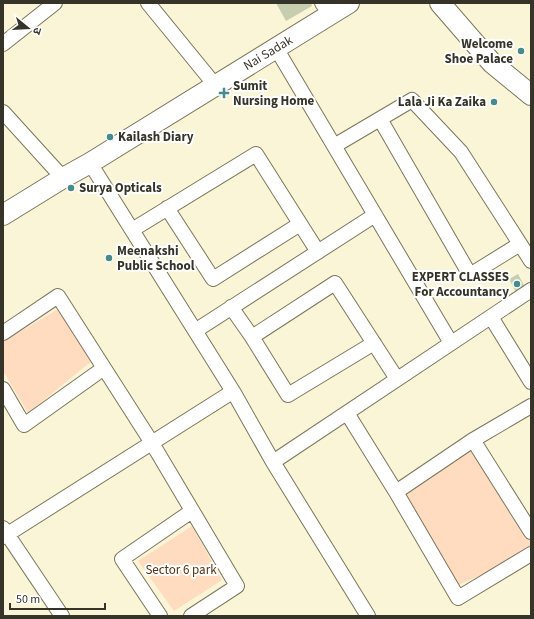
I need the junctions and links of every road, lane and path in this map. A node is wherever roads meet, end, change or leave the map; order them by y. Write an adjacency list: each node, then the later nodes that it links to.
1 (148, 3): 8 (street)
2 (349, 3): 5 (street, Nai Sadak)
3 (440, 3): 9 (street)
4 (53, 4): 6 (street)
5 (326, 9): 7 (street, Nai Sadak)
6 (3, 44)
7 (276, 48): 8 (street, Nai Sadak); 12 (street)
8 (215, 85): 13 (street, Nai Sadak)
9 (531, 95)
10 (3, 112): 14 (street)
11 (380, 119): 12 (street); 20 (street); 20 (street)
12 (334, 146): 17 (street)
13 (90, 163): 14 (street, Nai Sadak); 19 (street)
14 (63, 178): 16 (street, Nai Sadak)
15 (167, 208): 18 (street); 18 (street); 19 (street)
16 (3, 215)
17 (375, 215): 21 (street); 30 (street)
18 (300, 224): 21 (street)
19 (132, 230): 26 (street)
20 (520, 244): 22 (street)
21 (318, 252): 24 (street)
22 (531, 261)
23 (531, 290): 25 (street)
24 (231, 307): 26 (street); 28 (street)
25 (491, 317): 30 (street); 33 (street)
26 (195, 331): 35 (street)
27 (3, 334): 31 (street)
28 (252, 337): 29 (street); 29 (street)
29 (374, 343): 32 (street)
30 (451, 343): 32 (street)
31 (104, 368): 34 (street); 39 (street)
32 (397, 379): 37 (street)
33 (531, 382)
34 (3, 389)
35 (234, 393): 39 (street); 40 (street)
36 (531, 406): 38 (street)
37 (347, 413): 40 (street); 41 (street)
38 (473, 440): 41 (street); 43 (street)
39 (152, 443): 42 (street); 44 (street)
40 (273, 462): 49 (street)
41 (396, 492): 45 (street)
42 (192, 511): 47 (street); 48 (street)
43 (531, 532)
44 (4, 533): 46 (street)
45 (531, 554)
46 (62, 616)
47 (160, 616)
48 (191, 616)
49 (367, 616)

